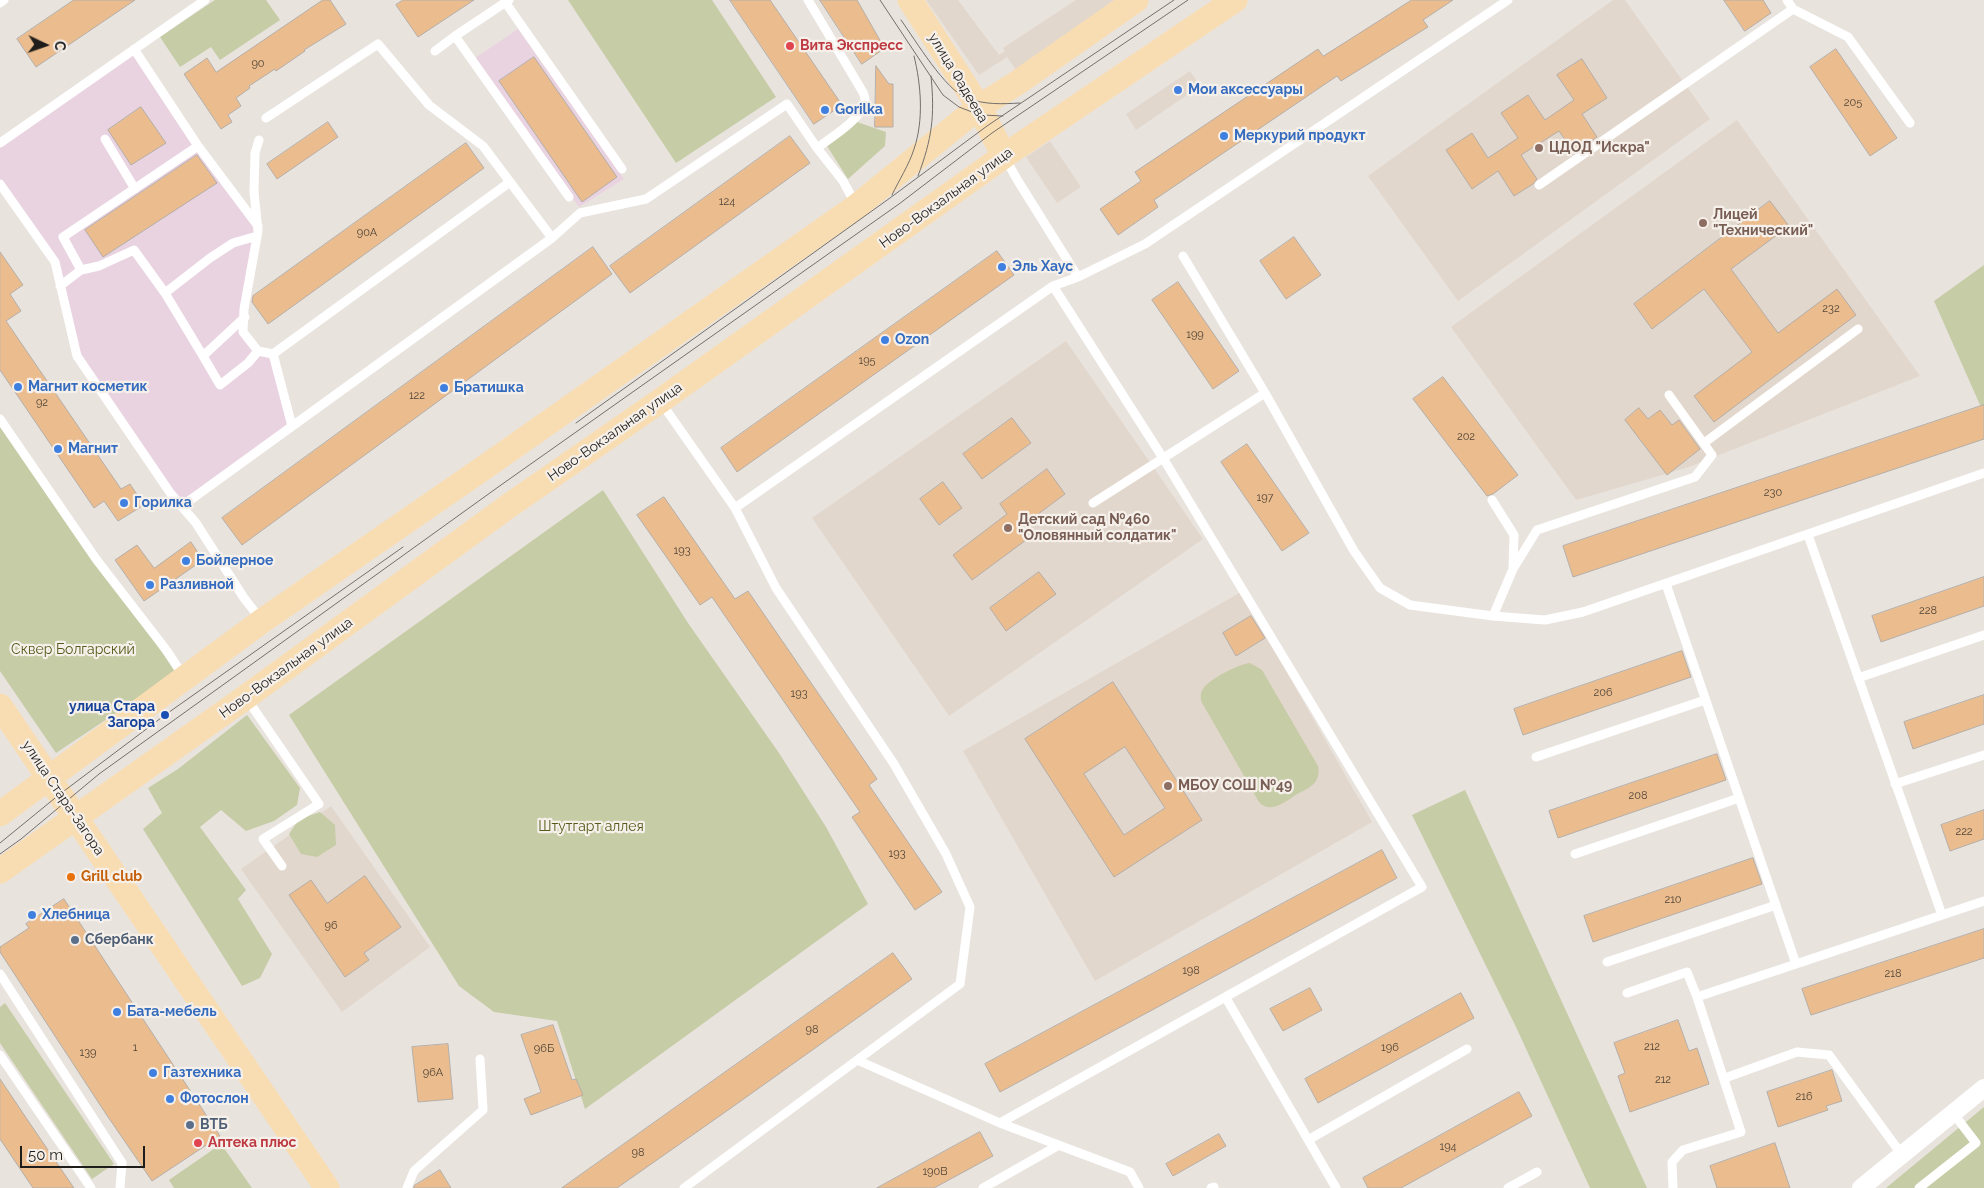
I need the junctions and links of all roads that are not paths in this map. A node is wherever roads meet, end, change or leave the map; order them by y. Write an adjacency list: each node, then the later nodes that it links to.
1 (4, 0): 10 (lane)
2 (205, 0): 13 (lane)
3 (808, 0): 22 (lane)
4 (910, 0): 15 (main road, улица Фадеева)
5 (1136, 0): 15 (main road)
6 (1235, 0): 23 (main road, Ново-Вокзальная улица)
7 (1508, 0): 36 (lane)
8 (1787, 0): 11 (lane)
9 (507, 1): 12 (lane); 24 (lane)
10 (0, 3)
11 (1793, 9): 17 (lane); 27 (lane)
12 (455, 36): 14 (lane); 29 (lane)
13 (134, 49): 20 (lane); 21 (lane)
14 (435, 51)
15 (979, 108): 23 (main road, улица Фадеева); 30 (main road)
16 (266, 118): 25 (lane)
17 (1910, 123)
18 (105, 138): 28 (lane)
19 (259, 140): 31 (lane)
20 (0, 143)
21 (198, 146): 28 (lane); 31 (lane)
22 (817, 148): 30 (lane); 33 (lane)
23 (1004, 156): 36 (lane); 47 (main road, Ново-Вокзальная улица)
24 (622, 169)
25 (510, 182): 33 (lane); 43 (lane)
26 (0, 184): 37 (lane)
27 (1539, 186)
28 (135, 189): 35 (lane)
29 (569, 197)
30 (857, 206): 61 (main road)
31 (258, 226): 32 (lane)
32 (257, 236): 39 (lane); 40 (lane)
33 (552, 238): 49 (lane)
34 (1183, 256): 45 (lane)
35 (81, 270): 37 (lane); 39 (lane)
36 (1078, 277): 38 (lane)
37 (60, 286): 55 (lane)
38 (1053, 286): 51 (lane); 56 (lane)
39 (165, 293): 44 (lane)
40 (245, 317): 42 (lane); 44 (lane)
41 (1858, 329): 50 (lane)
42 (258, 351): 43 (lane); 44 (lane)
43 (273, 354): 49 (lane)
44 (203, 356)
45 (1265, 393): 51 (lane); 60 (lane)
46 (1669, 395): 50 (lane)
47 (660, 401): 56 (lane); 65 (main road, Ново-Вокзальная улица)
48 (0, 419): 63 (lane)
49 (292, 426): 55 (lane)
50 (1704, 443): 58 (lane)
51 (1162, 458): 54 (lane); 86 (lane)
52 (1984, 473): 57 (lane)
53 (1492, 500): 58 (lane)
54 (1094, 503)
55 (182, 506): 61 (lane)
56 (735, 508): 90 (lane)
57 (1808, 535): 59 (lane); 64 (lane)
58 (1513, 569): 60 (lane)
59 (1666, 584): 60 (lane); 66 (lane)
60 (1493, 616)
61 (262, 621): 63 (main road)
62 (1984, 636): 64 (lane)
63 (185, 678): 70 (main road)
64 (1858, 678): 71 (lane)
65 (246, 697): 74 (main road, Ново-Вокзальная улица); 76 (lane)
66 (1705, 700): 69 (lane); 72 (lane)
67 (0, 706): 70 (main road, улица Стара-Загора)
68 (1984, 755): 71 (lane)
69 (1536, 757)
70 (50, 778): 73 (main road); 74 (main road, улица Стара-Загора)
71 (1896, 784): 80 (lane)
72 (1739, 798): 75 (lane); 79 (lane)
73 (0, 814)
74 (76, 817): 77 (main road, Ново-Вокзальная улица); 102 (main road, улица Стара-Загора)
75 (1575, 854)
76 (282, 866)
77 (0, 871)
78 (1984, 901): 80 (lane)
79 (1776, 905): 81 (lane); 82 (lane)
80 (1942, 915): 82 (lane)
81 (1607, 962)
82 (1796, 964): 85 (lane)
83 (2, 981): 101 (lane)
84 (1627, 993): 85 (lane)
85 (1697, 997): 91 (lane)
86 (1226, 998): 94 (lane); 95 (lane)
87 (1467, 1049): 95 (lane)
88 (0, 1055): 100 (lane)
89 (480, 1059): 103 (lane)
90 (857, 1060): 94 (lane); 104 (lane)
91 (1725, 1078): 98 (lane); 109 (lane)
92 (1984, 1088): 93 (street)
93 (1953, 1113): 96 (lane); 98 (street)
94 (1000, 1123): 97 (lane)
95 (1308, 1140): 107 (lane)
96 (1980, 1141): 111 (lane)
97 (1059, 1145): 105 (lane); 106 (lane)
98 (1902, 1155): 110 (street)
99 (1537, 1172): 108 (lane)
100 (91, 1188)
101 (120, 1188)
102 (327, 1188)
103 (407, 1188)
104 (684, 1188)
105 (983, 1188)
106 (1139, 1188)
107 (1336, 1188)
108 (1508, 1188)
109 (1673, 1188)
110 (1861, 1188)
111 (1919, 1188)

